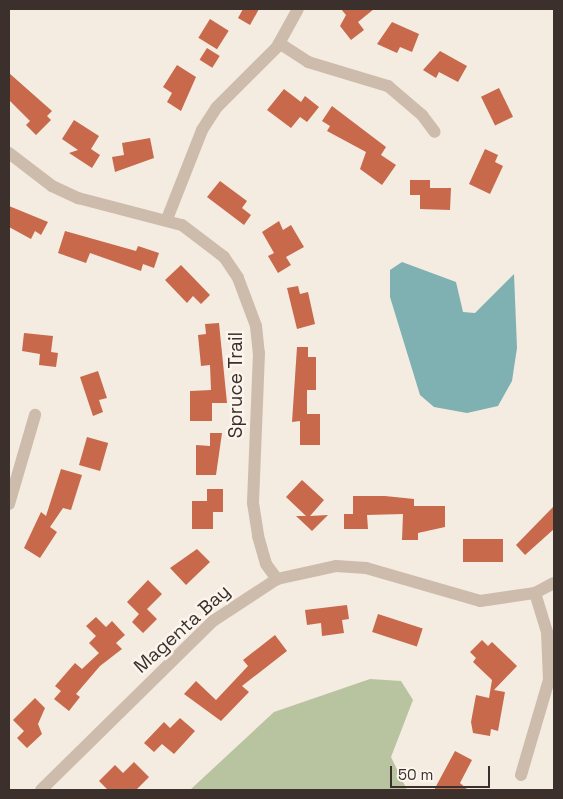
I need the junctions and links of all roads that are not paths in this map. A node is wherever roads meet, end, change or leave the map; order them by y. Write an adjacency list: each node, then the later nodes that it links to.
1 (298, 9): 2 (street)
2 (279, 43): 3 (street); 5 (street)
3 (435, 132)
4 (9, 153): 5 (street, Spruce Trail)
5 (167, 219): 8 (street, Spruce Trail)
6 (35, 416): 7 (street)
7 (9, 504)
8 (277, 579): 10 (street, Magenta Bay); 12 (street, Magenta Bay)
9 (554, 583): 10 (street, Magenta Bay)
10 (535, 593): 11 (street)
11 (521, 775)
12 (41, 790)

